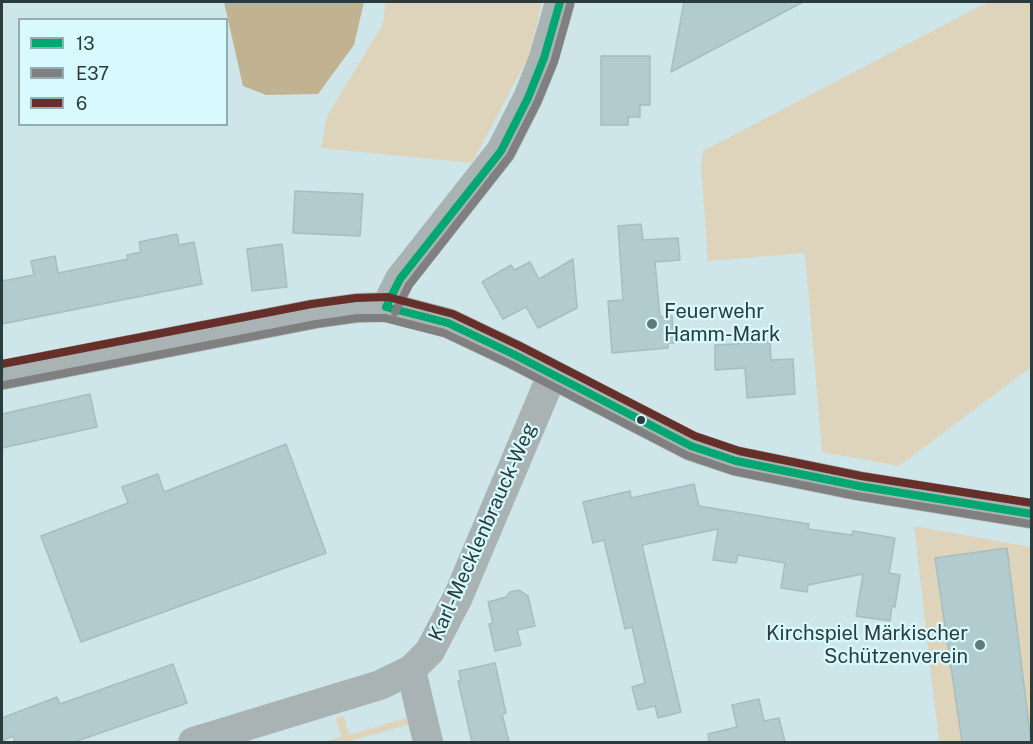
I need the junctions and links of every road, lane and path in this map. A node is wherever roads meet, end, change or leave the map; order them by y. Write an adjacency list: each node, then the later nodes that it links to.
1 (560, 2): 2 (street)
2 (386, 307): 3 (street); 4 (street)
3 (2, 375)
4 (552, 375): 5 (street); 6 (street, Karl-Mecklenbrauck-Weg)
5 (1032, 514)
6 (411, 670): 7 (street, Karl-Mecklenbrauck-Weg); 8 (street)
7 (193, 742)
8 (428, 742)

